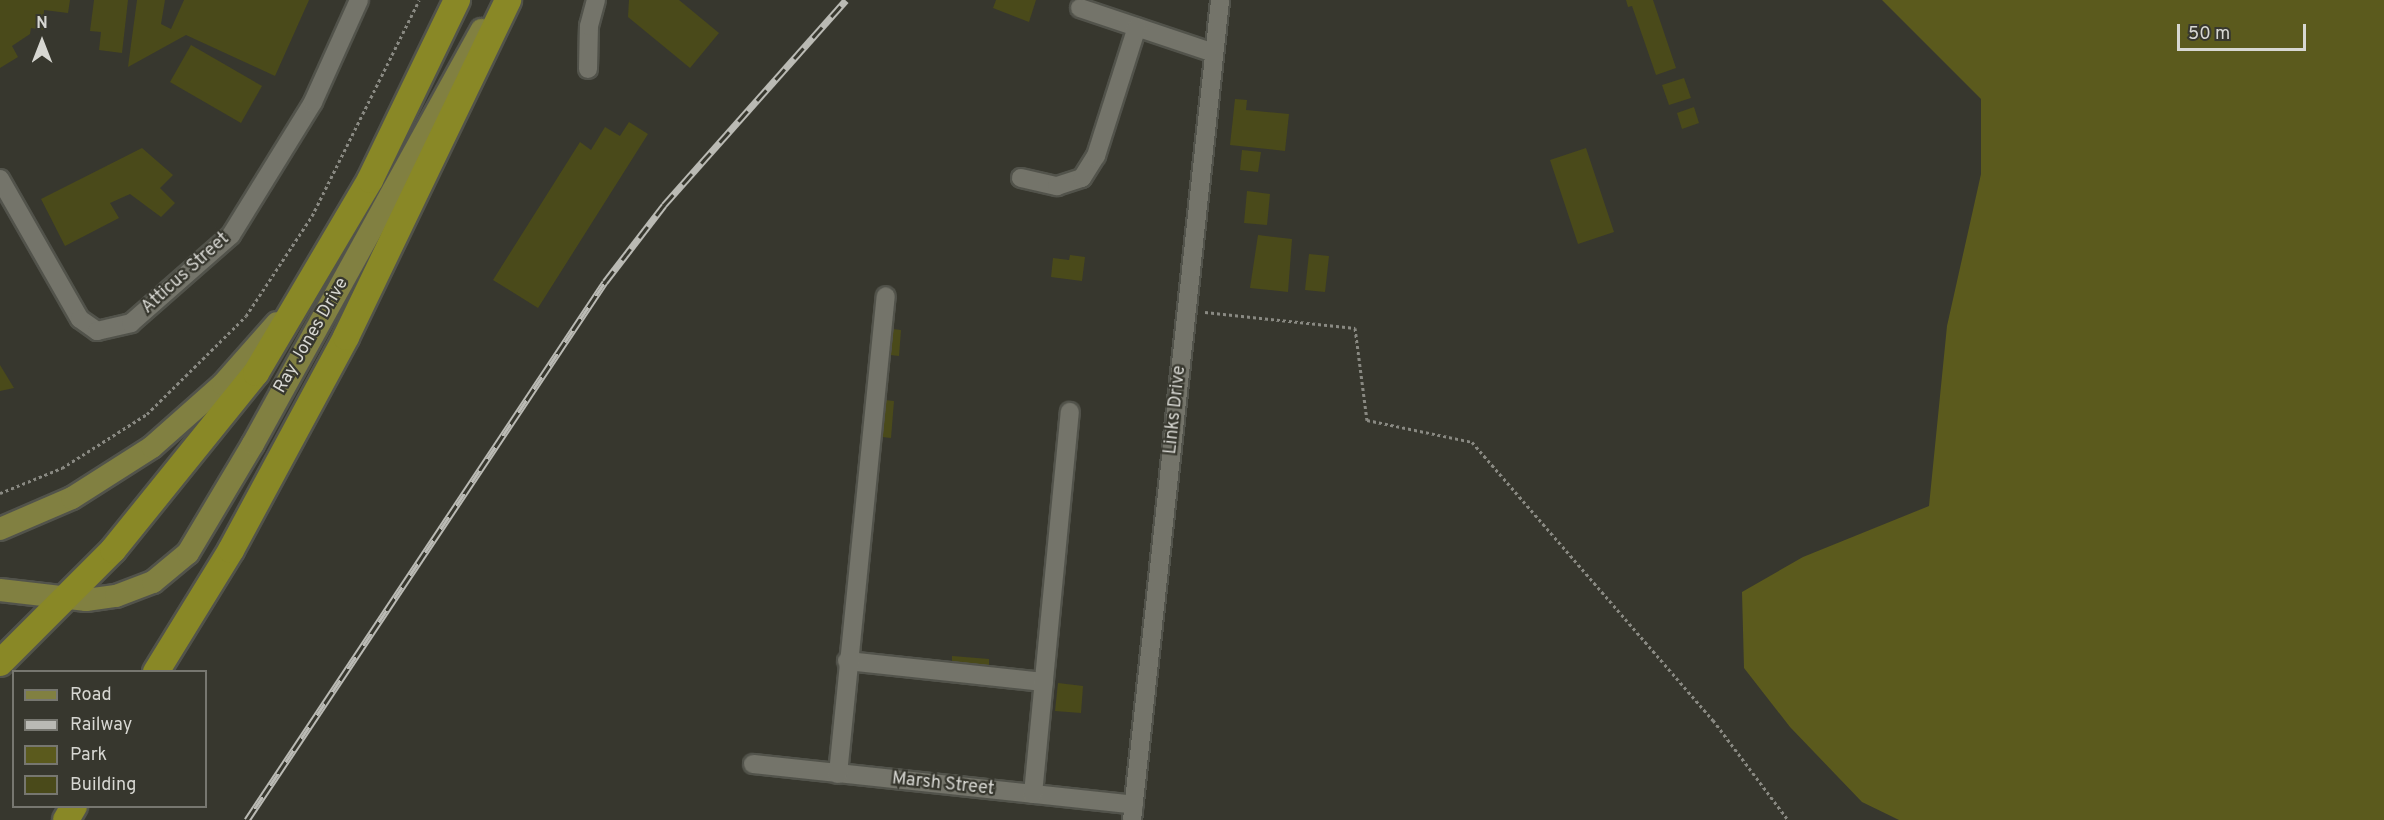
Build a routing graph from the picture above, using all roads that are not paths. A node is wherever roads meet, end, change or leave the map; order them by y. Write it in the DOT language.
graph roads {
  1 [pos="359,0"];
  2 [pos="457,0"];
  3 [pos="501,0"];
  4 [pos="508,0"];
  5 [pos="596,0"];
  6 [pos="1220,0"];
  7 [pos="1080,8"];
  8 [pos="1137,27"];
  9 [pos="1214,53"];
  10 [pos="588,69"];
  11 [pos="1021,178"];
  12 [pos="0,179"];
  13 [pos="308,286"];
  14 [pos="886,296"];
  15 [pos="1070,412"];
  16 [pos="0,529"];
  17 [pos="0,590"];
  18 [pos="67,599"];
  19 [pos="847,661"];
  20 [pos="0,663"];
  21 [pos="157,670"];
  22 [pos="1044,682"];
  23 [pos="753,764"];
  24 [pos="838,774"];
  25 [pos="1033,794"];
  26 [pos="1133,812"];
  1 -- 12 [label="street, Atticus Street"];
  2 -- 13 [label="highway, Ray Jones Drive"];
  3 -- 18 [label="main road, Ray Jones Drive"];
  4 -- 21 [label="highway"];
  5 -- 10 [label="street"];
  6 -- 9 [label="street, Links Drive"];
  7 -- 8 [label="street"];
  8 -- 9 [label="street"];
  8 -- 11 [label="street"];
  9 -- 26 [label="street, Links Drive"];
  13 -- 16 [label="main road, Ray Jones Drive"];
  13 -- 18 [label="highway, Ray Jones Drive"];
  14 -- 19 [label="street"];
  15 -- 22 [label="street"];
  17 -- 18 [label="main road, Ray Jones Drive"];
  18 -- 20 [label="highway"];
  19 -- 22 [label="street"];
  19 -- 24 [label="street"];
  22 -- 25 [label="street"];
  23 -- 24 [label="street, Marsh Street"];
  24 -- 25 [label="street, Marsh Street"];
  25 -- 26 [label="street, Marsh Street"];
}
